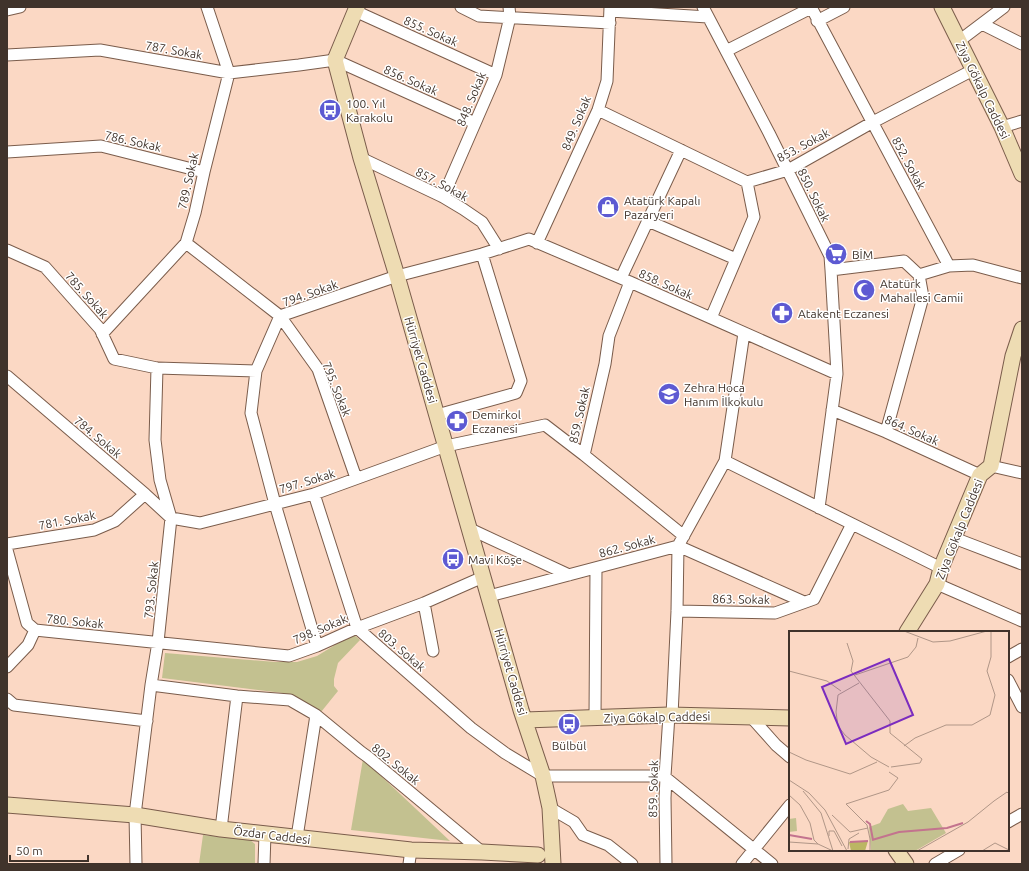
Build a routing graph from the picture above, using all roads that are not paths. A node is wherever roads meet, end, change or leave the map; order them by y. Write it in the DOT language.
graph roads {
  1 [pos="20,7"];
  2 [pos="207,7"];
  3 [pos="461,7"];
  4 [pos="703,7"];
  5 [pos="811,7"];
  6 [pos="844,7"];
  7 [pos="942,7"];
  8 [pos="1004,7"];
  9 [pos="356,9"];
  10 [pos="610,9"];
  11 [pos="7,10"];
  12 [pos="510,12"];
  13 [pos="708,17"];
  14 [pos="818,21"];
  15 [pos="610,22"];
  16 [pos="982,24"];
  17 [pos="959,42"];
  18 [pos="1022,44"];
  19 [pos="726,51"];
  20 [pos="7,55"];
  21 [pos="335,60"];
  22 [pos="973,70"];
  23 [pos="229,72"];
  24 [pos="496,75"];
  25 [pos="598,110"];
  26 [pos="1022,121"];
  27 [pos="872,122"];
  28 [pos="475,123"];
  29 [pos="1002,127"];
  30 [pos="681,150"];
  31 [pos="7,152"];
  32 [pos="361,158"];
  33 [pos="788,170"];
  34 [pos="204,172"];
  35 [pos="1022,174"];
  36 [pos="747,182"];
  37 [pos="443,197"];
  38 [pos="648,221"];
  39 [pos="186,242"];
  40 [pos="537,243"];
  41 [pos="498,249"];
  42 [pos="7,250"];
  43 [pos="482,254"];
  44 [pos="736,259"];
  45 [pos="949,266"];
  46 [pos="831,270"];
  47 [pos="919,275"];
  48 [pos="397,276"];
  49 [pos="1022,278"];
  50 [pos="625,280"];
  51 [pos="280,316"];
  52 [pos="711,318"];
  53 [pos="1022,329"];
  54 [pos="744,333"];
  55 [pos="102,334"];
  56 [pos="1018,357"];
  57 [pos="157,368"];
  58 [pos="256,371"];
  59 [pos="837,374"];
  60 [pos="7,376"];
  61 [pos="832,410"];
  62 [pos="437,415"];
  63 [pos="886,432"];
  64 [pos="446,446"];
  65 [pos="584,454"];
  66 [pos="725,461"];
  67 [pos="985,471"];
  68 [pos="1022,473"];
  69 [pos="356,478"];
  70 [pos="145,494"];
  71 [pos="314,494"];
  72 [pos="275,504"];
  73 [pos="819,508"];
  74 [pos="171,518"];
  75 [pos="852,524"];
  76 [pos="470,528"];
  77 [pos="684,536"];
  78 [pos="954,538"];
  79 [pos="7,544"];
  80 [pos="678,546"];
  81 [pos="7,550"];
  82 [pos="1022,564"];
  83 [pos="596,568"];
  84 [pos="941,568"];
  85 [pos="569,575"];
  86 [pos="484,577"];
  87 [pos="937,584"];
  88 [pos="489,596"];
  89 [pos="804,602"];
  90 [pos="424,603"];
  91 [pos="677,611"];
  92 [pos="1022,621"];
  93 [pos="357,628"];
  94 [pos="35,630"];
  95 [pos="908,631"];
  96 [pos="158,642"];
  97 [pos="317,646"];
  98 [pos="1022,649"];
  99 [pos="433,651"];
  100 [pos="1009,657"];
  101 [pos="7,667"];
  102 [pos="1009,682"];
  103 [pos="151,685"];
  104 [pos="237,696"];
  105 [pos="7,699"];
  106 [pos="1022,707"];
  107 [pos="316,715"];
  108 [pos="670,715"];
  109 [pos="595,717"];
  110 [pos="751,717"];
  111 [pos="789,718"];
  112 [pos="525,720"];
  113 [pos="147,721"];
  114 [pos="789,756"];
  115 [pos="543,776"];
  116 [pos="666,777"];
  117 [pos="7,805"];
  118 [pos="789,806"];
  119 [pos="550,808"];
  120 [pos="135,814"];
  121 [pos="1022,814"];
  122 [pos="1009,821"];
  123 [pos="221,829"];
  124 [pos="265,834"];
  125 [pos="297,838"];
  126 [pos="754,849"];
  127 [pos="897,851"];
  128 [pos="957,851"];
  129 [pos="482,852"];
  130 [pos="410,857"];
  131 [pos="536,859"];
  132 [pos="136,864"];
  133 [pos="264,864"];
  134 [pos="552,864"];
  135 [pos="632,864"];
  136 [pos="666,864"];
  137 [pos="742,864"];
  138 [pos="772,864"];
  139 [pos="906,864"];
  140 [pos="935,864"];
  1 -- 11 [label="street"];
  2 -- 23 [label="street"];
  3 -- 12 [label="street"];
  4 -- 13 [label="street, 850. Sokak"];
  5 -- 14 [label="street, 852. Sokak"];
  5 -- 19 [label="street"];
  6 -- 14 [label="street"];
  7 -- 17 [label="main road, Ziya Gökalp Caddesi"];
  8 -- 16 [label="street"];
  9 -- 21 [label="main road"];
  9 -- 24 [label="street, 855. Sokak"];
  10 -- 13 [label="street"];
  10 -- 15 [label="street, 849. Sokak"];
  12 -- 15 [label="street"];
  12 -- 24 [label="street, 848. Sokak"];
  13 -- 19 [label="street, 850. Sokak"];
  14 -- 27 [label="street, 852. Sokak"];
  15 -- 25 [label="street, 849. Sokak"];
  16 -- 17 [label="street"];
  16 -- 18 [label="street"];
  17 -- 22 [label="main road, Ziya Gökalp Caddesi"];
  19 -- 33 [label="street, 850. Sokak"];
  20 -- 23 [label="street, 787. Sokak"];
  21 -- 23 [label="street, 787. Sokak"];
  21 -- 28 [label="street, 856. Sokak"];
  21 -- 32 [label="main road, Hürriyet Caddesi"];
  22 -- 27 [label="street, 853. Sokak"];
  22 -- 29 [label="main road, Ziya Gökalp Caddesi"];
  23 -- 34 [label="street, 789. Sokak"];
  24 -- 28 [label="street, 848. Sokak"];
  25 -- 30 [label="street"];
  25 -- 40 [label="street, 849. Sokak"];
  26 -- 29 [label="street"];
  27 -- 33 [label="street, 853. Sokak"];
  27 -- 45 [label="street, 852. Sokak"];
  28 -- 37 [label="street, 848. Sokak"];
  29 -- 35 [label="main road, Ziya Gökalp Caddesi"];
  30 -- 36 [label="street"];
  30 -- 38 [label="street, 859. Sokak"];
  31 -- 34 [label="street, 786. Sokak"];
  32 -- 37 [label="street, 857. Sokak"];
  32 -- 48 [label="main road, Hürriyet Caddesi"];
  33 -- 36 [label="street, 853. Sokak"];
  33 -- 46 [label="street, 850. Sokak"];
  34 -- 39 [label="street, 789. Sokak"];
  36 -- 44 [label="street"];
  37 -- 41 [label="street, 857. Sokak"];
  38 -- 44 [label="street"];
  38 -- 50 [label="street, 859. Sokak"];
  39 -- 51 [label="street, 795. Sokak"];
  39 -- 55 [label="street, 789. Sokak"];
  40 -- 41 [label="street, 858. Sokak"];
  40 -- 50 [label="street, 858. Sokak"];
  41 -- 43 [label="street, 858. Sokak"];
  42 -- 55 [label="street, 785. Sokak"];
  43 -- 48 [label="street"];
  43 -- 62 [label="street"];
  44 -- 52 [label="street"];
  45 -- 47 [label="street"];
  45 -- 49 [label="street"];
  46 -- 47 [label="street"];
  46 -- 59 [label="street"];
  47 -- 63 [label="street"];
  48 -- 51 [label="street, 794. Sokak"];
  48 -- 62 [label="main road, Hürriyet Caddesi"];
  50 -- 52 [label="street, 858. Sokak"];
  50 -- 65 [label="street, 859. Sokak"];
  51 -- 58 [label="street, 794. Sokak"];
  51 -- 69 [label="street, 795. Sokak"];
  52 -- 54 [label="street, 858. Sokak"];
  53 -- 56 [label="main road, Ziya Gökalp Caddesi"];
  54 -- 59 [label="street, 858. Sokak"];
  54 -- 66 [label="street"];
  55 -- 57 [label="street, 785. Sokak"];
  56 -- 67 [label="main road, Ziya Gökalp Caddesi"];
  57 -- 58 [label="street, 785. Sokak"];
  57 -- 74 [label="street, 793. Sokak"];
  58 -- 72 [label="street, 794. Sokak"];
  59 -- 61 [label="street"];
  60 -- 70 [label="street, 784. Sokak"];
  61 -- 63 [label="street, 864. Sokak"];
  61 -- 73 [label="street"];
  62 -- 64 [label="main road, Hürriyet Caddesi"];
  63 -- 67 [label="street, 864. Sokak"];
  64 -- 65 [label="street, 797. Sokak"];
  64 -- 69 [label="street, 797. Sokak"];
  64 -- 76 [label="main road, Hürriyet Caddesi"];
  65 -- 77 [label="street, 859. Sokak"];
  66 -- 73 [label="street"];
  66 -- 77 [label="street"];
  67 -- 68 [label="street, 864. Sokak"];
  67 -- 78 [label="main road, Ziya Gökalp Caddesi"];
  69 -- 71 [label="street, 797. Sokak"];
  70 -- 74 [label="street, 784. Sokak"];
  70 -- 79 [label="street, 781. Sokak"];
  71 -- 72 [label="street, 797. Sokak"];
  71 -- 93 [label="street"];
  72 -- 74 [label="street, 797. Sokak"];
  72 -- 97 [label="street, 794. Sokak"];
  73 -- 75 [label="street"];
  74 -- 96 [label="street, 793. Sokak"];
  75 -- 84 [label="street"];
  75 -- 89 [label="street, 863. Sokak"];
  76 -- 85 [label="street"];
  76 -- 86 [label="main road, Hürriyet Caddesi"];
  77 -- 80 [label="street"];
  78 -- 82 [label="street"];
  78 -- 84 [label="main road, Ziya Gökalp Caddesi"];
  80 -- 83 [label="street, 862. Sokak"];
  80 -- 89 [label="street"];
  80 -- 91 [label="street, 859. Sokak"];
  81 -- 94 [label="street"];
  83 -- 85 [label="street, 862. Sokak"];
  83 -- 109 [label="street"];
  84 -- 87 [label="main road, Ziya Gökalp Caddesi"];
  85 -- 88 [label="street, 862. Sokak"];
  86 -- 88 [label="main road, Hürriyet Caddesi"];
  86 -- 90 [label="street, 798. Sokak"];
  87 -- 92 [label="street"];
  87 -- 95 [label="main road, Ziya Gökalp Caddesi"];
  88 -- 112 [label="main road, Hürriyet Caddesi"];
  89 -- 91 [label="street, 863. Sokak"];
  90 -- 93 [label="street, 798. Sokak"];
  90 -- 99 [label="street"];
  91 -- 108 [label="street, 859. Sokak"];
  93 -- 97 [label="street, 798. Sokak"];
  93 -- 115 [label="street, 803. Sokak"];
  94 -- 96 [label="street, 780. Sokak"];
  94 -- 101 [label="street, 780. Sokak"];
  96 -- 97 [label="street, 798. Sokak"];
  96 -- 103 [label="street, 793. Sokak"];
  98 -- 100 [label="street"];
  102 -- 106 [label="street"];
  103 -- 104 [label="street"];
  103 -- 113 [label="street, 793. Sokak"];
  104 -- 107 [label="street, 802. Sokak"];
  104 -- 123 [label="street"];
  105 -- 113 [label="street"];
  107 -- 125 [label="street"];
  107 -- 129 [label="street, 802. Sokak"];
  108 -- 109 [label="main road, Ziya Gökalp Caddesi"];
  108 -- 110 [label="main road, Ziya Gökalp Caddesi"];
  108 -- 116 [label="street, 859. Sokak"];
  109 -- 112 [label="main road, Ziya Gökalp Caddesi"];
  110 -- 111 [label="main road, Ziya Gökalp Caddesi"];
  110 -- 114 [label="street"];
  112 -- 115 [label="main road, Hürriyet Caddesi"];
  113 -- 120 [label="street, 793. Sokak"];
  115 -- 116 [label="street"];
  115 -- 119 [label="main road, Hürriyet Caddesi"];
  116 -- 126 [label="street"];
  116 -- 136 [label="street, 859. Sokak"];
  117 -- 120 [label="main road, Özdar Caddesi"];
  118 -- 126 [label="street"];
  119 -- 131 [label="main road, Hürriyet Caddesi"];
  119 -- 134 [label="main road, Hürriyet Caddesi"];
  119 -- 135 [label="street"];
  120 -- 123 [label="main road, Özdar Caddesi"];
  120 -- 132 [label="street, 793. Sokak"];
  121 -- 122 [label="street"];
  123 -- 124 [label="main road, Özdar Caddesi"];
  124 -- 125 [label="main road, Özdar Caddesi"];
  124 -- 133 [label="street"];
  125 -- 130 [label="main road, Özdar Caddesi"];
  126 -- 137 [label="street"];
  126 -- 138 [label="street"];
  127 -- 139 [label="main road"];
  128 -- 140 [label="street"];
  129 -- 130 [label="main road, Özdar Caddesi"];
  129 -- 131 [label="main road, Özdar Caddesi"];
}
